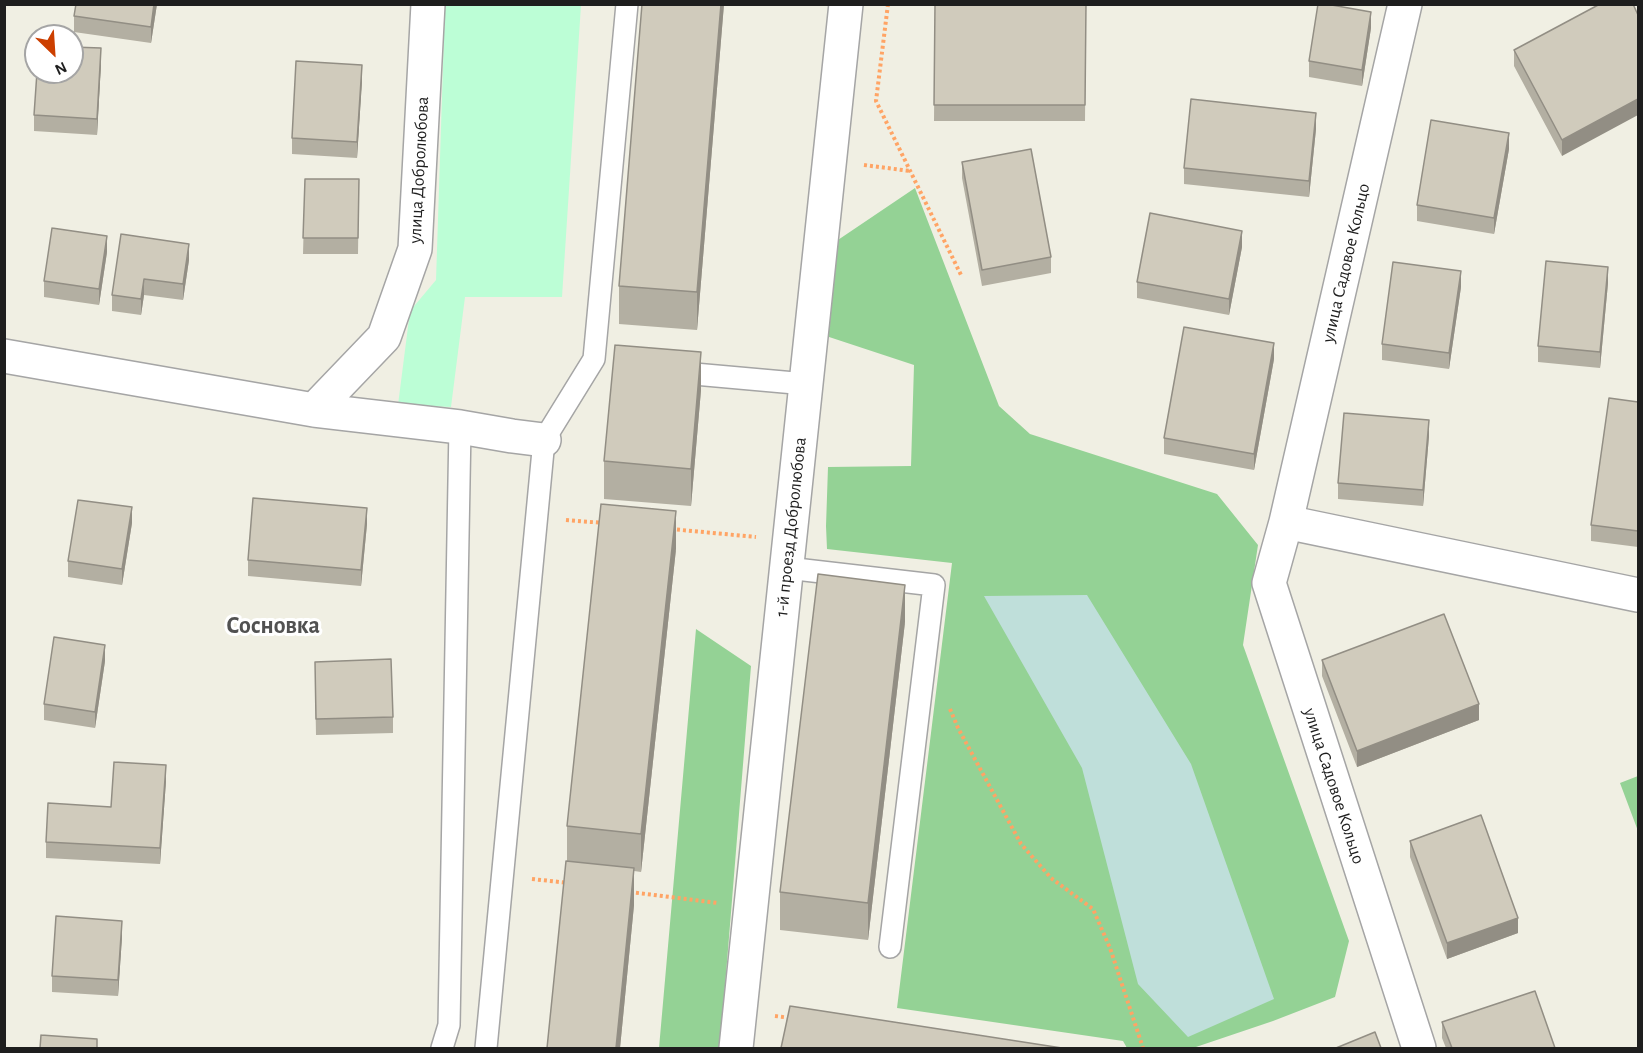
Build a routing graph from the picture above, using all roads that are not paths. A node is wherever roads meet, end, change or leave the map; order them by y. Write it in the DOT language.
graph roads {
  1 [pos="428,4"];
  2 [pos="627,4"];
  3 [pos="846,4"];
  4 [pos="1405,4"];
  5 [pos="4,356"];
  6 [pos="648,370"];
  7 [pos="806,384"];
  8 [pos="314,410"];
  9 [pos="460,427"];
  10 [pos="544,440"];
  11 [pos="1286,522"];
  12 [pos="788,554"];
  13 [pos="1638,596"];
  14 [pos="890,947"];
  15 [pos="442,1048"];
  16 [pos="486,1048"];
  17 [pos="736,1048"];
  18 [pos="1419,1048"];
  1 -- 8 [label="street, улица Добролюбова"];
  2 -- 10 [label="lane"];
  3 -- 7 [label="street, 1-й проезд Добролюбова"];
  4 -- 11 [label="street, улица Садовое Кольцо"];
  5 -- 8 [label="street"];
  6 -- 7 [label="lane"];
  7 -- 12 [label="street, 1-й проезд Добролюбова"];
  8 -- 9 [label="street"];
  9 -- 10 [label="street"];
  9 -- 15 [label="lane"];
  10 -- 16 [label="lane"];
  11 -- 13 [label="street"];
  11 -- 18 [label="street, улица Садовое Кольцо"];
  12 -- 14 [label="lane"];
  12 -- 17 [label="street, 1-й проезд Добролюбова"];
}
